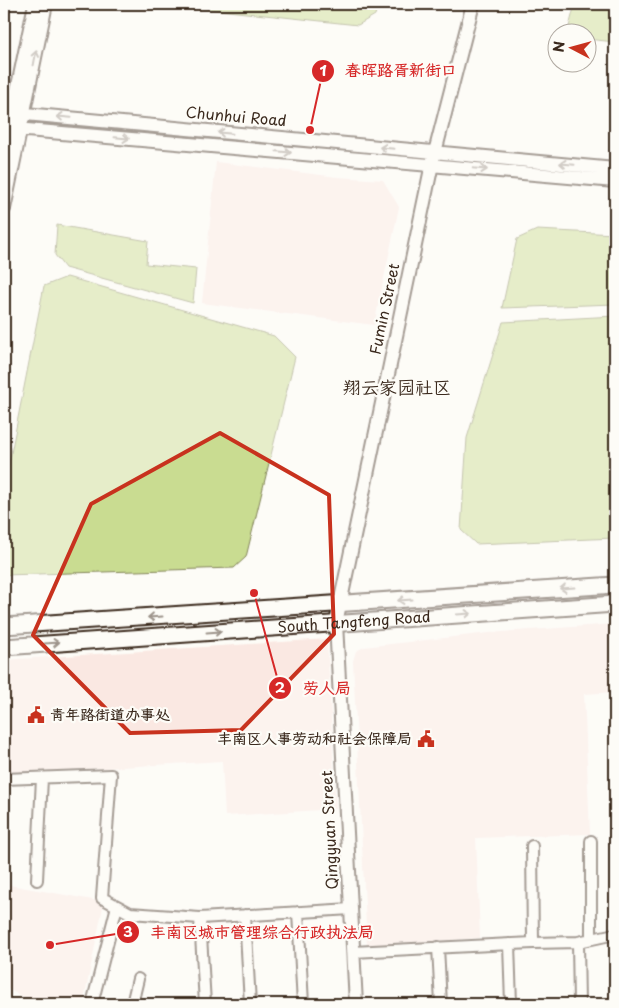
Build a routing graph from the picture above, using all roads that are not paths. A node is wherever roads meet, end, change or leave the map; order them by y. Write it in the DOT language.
graph roads {
  1 [pos="35,4"];
  2 [pos="46,4"];
  3 [pos="473,4"];
  4 [pos="14,113"];
  5 [pos="11,128"];
  6 [pos="4,153"];
  7 [pos="434,158"];
  8 [pos="615,168"];
  9 [pos="615,181"];
  10 [pos="4,209"];
  11 [pos="615,585"];
  12 [pos="615,604"];
  13 [pos="339,605"];
  14 [pos="336,623"];
  15 [pos="4,626"];
  16 [pos="4,647"];
  17 [pos="42,778"];
  18 [pos="4,779"];
  19 [pos="591,841"];
  20 [pos="532,846"];
  21 [pos="37,880"];
  22 [pos="117,906"];
  23 [pos="351,909"];
  24 [pos="298,912"];
  25 [pos="245,915"];
  26 [pos="200,918"];
  27 [pos="615,934"];
  28 [pos="591,939"];
  29 [pos="533,942"];
  30 [pos="578,942"];
  31 [pos="509,944"];
  32 [pos="438,947"];
  33 [pos="353,952"];
  34 [pos="138,980"];
  35 [pos="92,1004"];
  36 [pos="132,1004"];
  37 [pos="205,1004"];
  38 [pos="250,1004"];
  39 [pos="303,1004"];
  40 [pos="356,1004"];
  41 [pos="441,1004"];
  42 [pos="510,1004"];
  43 [pos="579,1004"];
  1 -- 4 [label="street"];
  4 -- 2 [label="street, one-way"];
  3 -- 7 [label="street, Fumin Street"];
  4 -- 5 [label="street"];
  7 -- 4 [label="street, Chunhui Road, one-way"];
  5 -- 6 [label="street"];
  5 -- 7 [label="street, Chunhui Road, one-way"];
  5 -- 10 [label="street"];
  8 -- 7 [label="street, Chunhui Road, one-way"];
  7 -- 9 [label="street, Chunhui Road, one-way"];
  7 -- 13 [label="street, Fumin Street"];
  11 -- 13 [label="main road, South Tangfeng Road, one-way"];
  14 -- 12 [label="main road, South Tangfeng Road, one-way"];
  13 -- 14 [label="street, Fumin Street"];
  13 -- 15 [label="main road, South Tangfeng Road, one-way"];
  16 -- 14 [label="main road, South Tangfeng Road, one-way"];
  14 -- 23 [label="street, Qingyuan Street"];
  17 -- 18 [label="street"];
  17 -- 21 [label="street"];
  17 -- 22 [label="street"];
  19 -- 28 [label="street"];
  20 -- 29 [label="street"];
  22 -- 26 [label="street"];
  22 -- 35 [label="street"];
  23 -- 24 [label="street"];
  23 -- 33 [label="street, Qingyuan Street"];
  24 -- 25 [label="street"];
  24 -- 39 [label="street"];
  25 -- 26 [label="street"];
  25 -- 38 [label="street"];
  26 -- 37 [label="street"];
  27 -- 28 [label="street"];
  28 -- 30 [label="street"];
  29 -- 30 [label="street"];
  29 -- 31 [label="street"];
  30 -- 43 [label="street"];
  31 -- 32 [label="street"];
  31 -- 42 [label="street"];
  32 -- 33 [label="street"];
  32 -- 41 [label="street"];
  33 -- 40 [label="street, Qingyuan Street"];
  34 -- 36 [label="street"];
}
